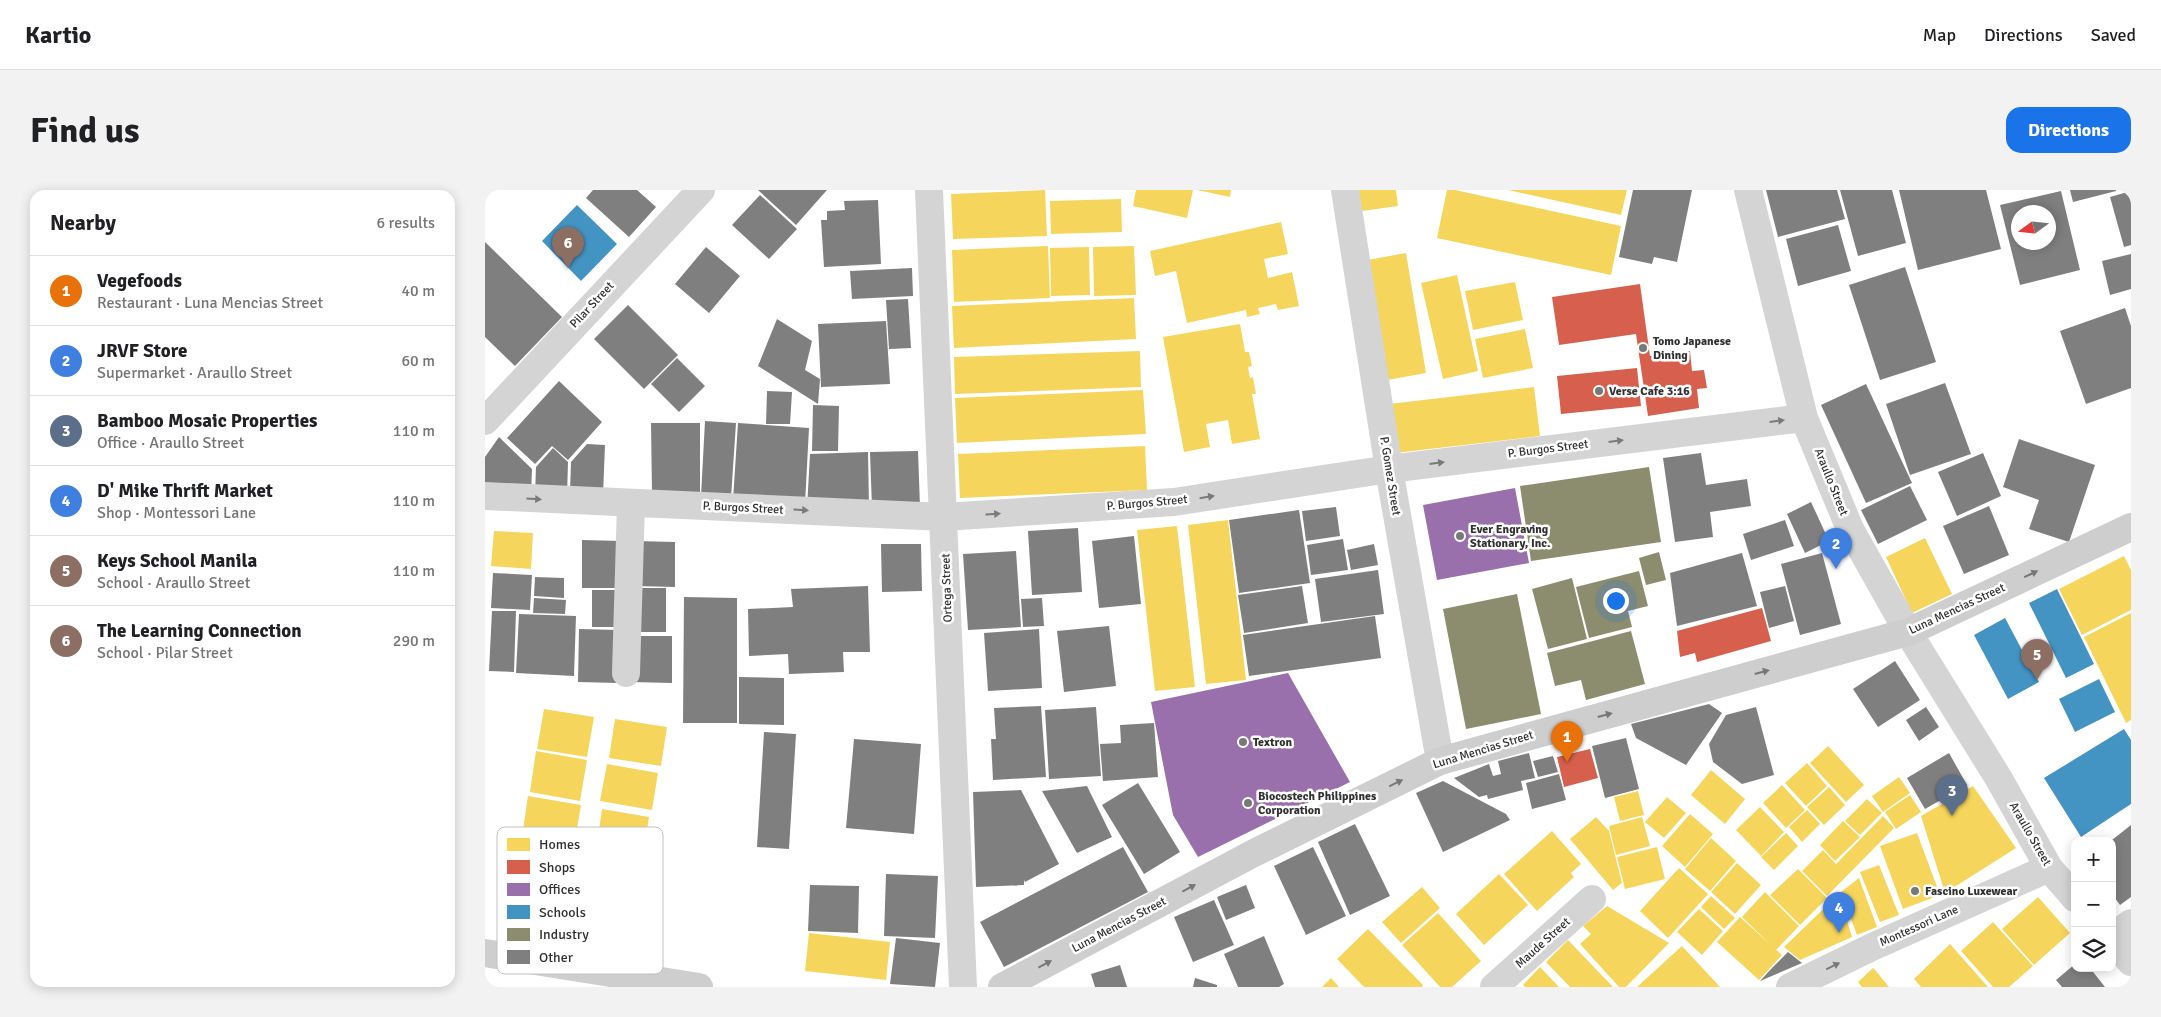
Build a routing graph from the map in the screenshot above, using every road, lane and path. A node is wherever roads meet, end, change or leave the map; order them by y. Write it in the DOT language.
graph roads {
  1 [pos="701,190"];
  2 [pos="929,190"];
  3 [pos="1345,190"];
  4 [pos="1748,190"];
  5 [pos="1804,418"];
  6 [pos="485,421"];
  7 [pos="1389,468"];
  8 [pos="485,496"];
  9 [pos="631,503"];
  10 [pos="944,517"];
  11 [pos="2131,527"];
  12 [pos="1907,632"];
  13 [pos="626,673"];
  14 [pos="1440,761"];
  15 [pos="2049,868"];
  16 [pos="2071,893"];
  17 [pos="1593,899"];
  18 [pos="2131,923"];
  19 [pos="2116,934"];
  20 [pos="2116,945"];
  21 [pos="2131,962"];
  22 [pos="617,974"];
  23 [pos="699,987"];
  24 [pos="963,987"];
  25 [pos="1002,987"];
  26 [pos="1494,987"];
  27 [pos="1790,987"];
  1 -- 6 [label="street, Pilar Street"];
  2 -- 10 [label="street, Ortega Street"];
  3 -- 7 [label="street, P. Gomez Street"];
  4 -- 5 [label="street, Araullo Street"];
  7 -- 5 [label="street, P. Burgos Street, one-way"];
  5 -- 12 [label="street, Araullo Street"];
  10 -- 7 [label="street, P. Burgos Street, one-way"];
  7 -- 14 [label="street, P. Gomez Street"];
  8 -- 9 [label="street, P. Burgos Street, one-way"];
  9 -- 10 [label="street, P. Burgos Street, one-way"];
  9 -- 13 [label="street"];
  10 -- 24 [label="street, Ortega Street"];
  12 -- 11 [label="main road, Luna Mencias Street, one-way"];
  14 -- 12 [label="main road, Luna Mencias Street, one-way"];
  12 -- 15 [label="street, Araullo Street"];
  25 -- 14 [label="main road, Luna Mencias Street, one-way"];
  15 -- 16 [label="street, Araullo Street"];
  27 -- 15 [label="street, Montessori Lane, one-way"];
  17 -- 26 [label="street, Maude Street"];
  18 -- 19 [label="street"];
  20 -- 21 [label="street"];
  22 -- 23 [label="main road"];
}
